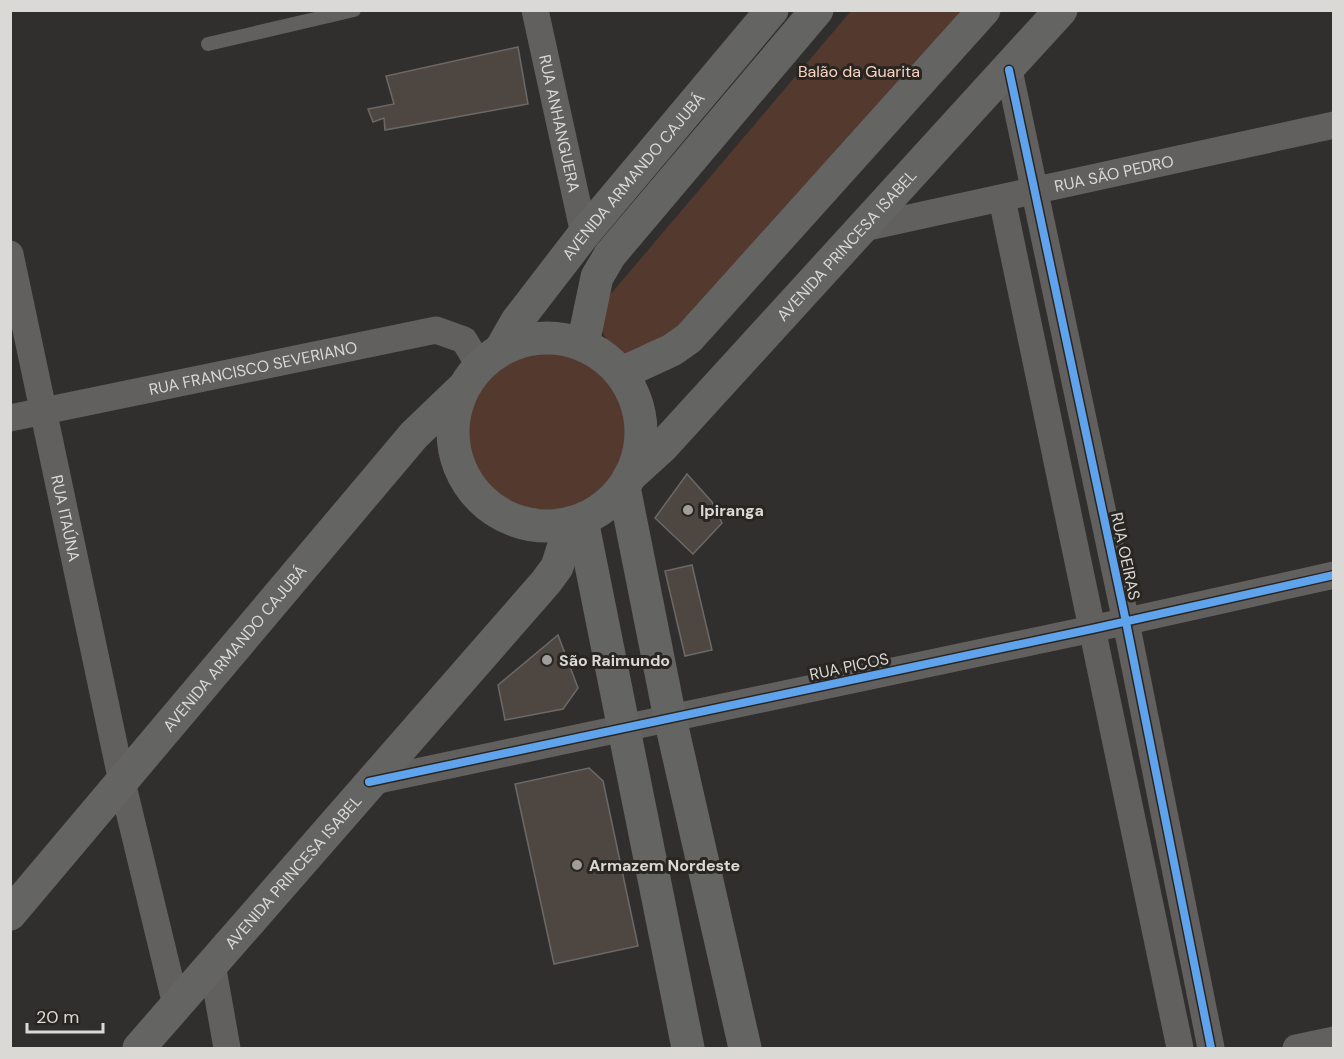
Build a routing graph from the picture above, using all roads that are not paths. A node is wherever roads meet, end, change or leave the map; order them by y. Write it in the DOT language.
graph roads {
  1 [pos="354,10"];
  2 [pos="535,10"];
  3 [pos="772,10"];
  4 [pos="817,10"];
  5 [pos="984,10"];
  6 [pos="1061,10"];
  7 [pos="208,44"];
  8 [pos="1009,70"];
  9 [pos="1334,125"];
  10 [pos="1037,192"];
  11 [pos="1002,199"];
  12 [pos="859,229"];
  13 [pos="584,234"];
  14 [pos="10,254"];
  15 [pos="583,344"];
  16 [pos="1074,367"];
  17 [pos="485,371"];
  18 [pos="622,373"];
  19 [pos="1039,375"];
  20 [pos="43,411"];
  21 [pos="10,418"];
  22 [pos="630,476"];
  23 [pos="577,522"];
  24 [pos="1334,575"];
  25 [pos="1126,622"];
  26 [pos="1092,629"];
  27 [pos="670,718"];
  28 [pos="624,728"];
  29 [pos="122,782"];
  30 [pos="369,782"];
  31 [pos="10,914"];
  32 [pos="720,938"];
  33 [pos="668,948"];
  34 [pos="212,964"];
  35 [pos="177,1005"];
  36 [pos="1334,1040"];
  37 [pos="139,1048"];
  38 [pos="227,1048"];
  39 [pos="688,1048"];
  40 [pos="745,1048"];
  41 [pos="1180,1048"];
  42 [pos="1211,1048"];
  43 [pos="1296,1048"];
  1 -- 7 [label="lane"];
  2 -- 13 [label="street, RUA ANHANGUERA"];
  3 -- 13 [label="main road, AVENIDA ARMANDO CAJUBÁ"];
  4 -- 15 [label="main road, AVENIDA ARMANDO CAJUBÁ"];
  5 -- 18 [label="main road"];
  6 -- 8 [label="main road, AVENIDA PRINCESA ISABEL"];
  8 -- 10 [label="street, RUA OEIRAS"];
  8 -- 12 [label="main road, AVENIDA PRINCESA ISABEL"];
  9 -- 10 [label="street, RUA SÃO PEDRO"];
  10 -- 11 [label="street, RUA SÃO PEDRO"];
  10 -- 16 [label="street, RUA OEIRAS"];
  11 -- 12 [label="street, RUA SÃO PEDRO"];
  11 -- 19 [label="street"];
  12 -- 22 [label="main road, AVENIDA PRINCESA ISABEL"];
  13 -- 17 [label="main road, AVENIDA ARMANDO CAJUBÁ"];
  14 -- 20 [label="street, RUA ITAÚNA"];
  15 -- 17 [label="main road"];
  15 -- 18 [label="main road"];
  16 -- 19 [label="street"];
  16 -- 25 [label="street, RUA OEIRAS"];
  17 -- 20 [label="street, RUA FRANCISCO SEVERIANO"];
  17 -- 23 [label="main road"];
  17 -- 29 [label="main road, AVENIDA ARMANDO CAJUBÁ"];
  18 -- 22 [label="main road"];
  19 -- 26 [label="street"];
  20 -- 21 [label="street, RUA FRANCISCO SEVERIANO"];
  20 -- 29 [label="street, RUA ITAÚNA"];
  22 -- 23 [label="main road, AVENIDA PRINCESA ISABEL"];
  22 -- 27 [label="main road"];
  23 -- 28 [label="main road"];
  23 -- 30 [label="main road, AVENIDA PRINCESA ISABEL"];
  24 -- 25 [label="street, RUA PICOS"];
  25 -- 26 [label="street, RUA PICOS"];
  25 -- 42 [label="street, RUA OEIRAS"];
  26 -- 27 [label="street, RUA PICOS"];
  26 -- 41 [label="street"];
  27 -- 28 [label="street, RUA PICOS"];
  27 -- 32 [label="main road"];
  28 -- 30 [label="street, RUA PICOS"];
  28 -- 33 [label="main road"];
  29 -- 31 [label="main road, AVENIDA ARMANDO CAJUBÁ"];
  29 -- 35 [label="street, RUA ITAÚNA"];
  30 -- 34 [label="main road, AVENIDA PRINCESA ISABEL"];
  32 -- 33 [label="main road"];
  32 -- 40 [label="main road"];
  33 -- 39 [label="main road"];
  34 -- 35 [label="main road, AVENIDA PRINCESA ISABEL"];
  34 -- 38 [label="street"];
  35 -- 37 [label="main road, AVENIDA PRINCESA ISABEL"];
  36 -- 43 [label="street"];
}
